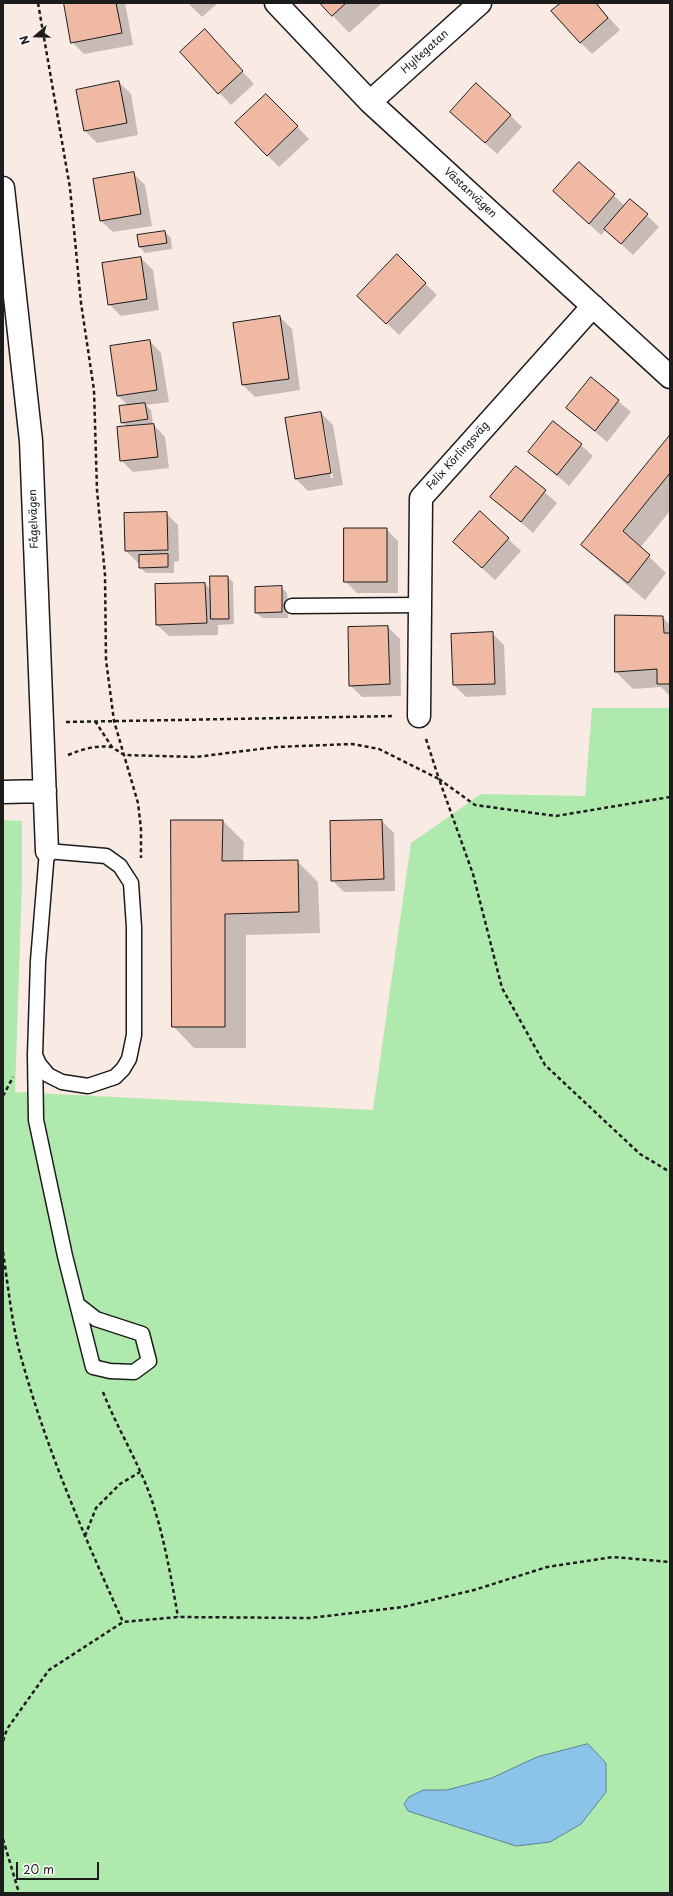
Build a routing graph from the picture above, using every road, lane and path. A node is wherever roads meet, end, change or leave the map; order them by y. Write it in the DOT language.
graph roads {
  1 [pos="38,3"];
  2 [pos="276,3"];
  3 [pos="480,3"];
  4 [pos="370,102"];
  5 [pos="3,188"];
  6 [pos="593,306"];
  7 [pos="670,377"];
  8 [pos="420,605"];
  9 [pos="292,606"];
  10 [pos="419,716"];
  11 [pos="95,721"];
  12 [pos="114,721"];
  13 [pos="43,722"];
  14 [pos="112,747"];
  15 [pos="124,755"];
  16 [pos="439,779"];
  17 [pos="45,781"];
  18 [pos="3,792"];
  19 [pos="670,797"];
  20 [pos="46,852"];
  21 [pos="141,859"];
  22 [pos="35,1055"];
  23 [pos="670,1172"];
  24 [pos="3,1252"];
  25 [pos="78,1305"];
  26 [pos="93,1367"];
  27 [pos="140,1472"];
  28 [pos="84,1536"];
  29 [pos="670,1562"];
  30 [pos="178,1617"];
  31 [pos="123,1622"];
  32 [pos="3,1741"];
  33 [pos="3,1839"];
  34 [pos="19,1893"];
  1 -- 12 [label="path"];
  2 -- 4 [label="street, Västanvägen"];
  3 -- 4 [label="street, Hyltegatan"];
  4 -- 6 [label="street, Västanvägen"];
  5 -- 13 [label="street, Fågelvägen"];
  6 -- 7 [label="street, Västanvägen"];
  6 -- 8 [label="street, Felix Körlingsväg"];
  8 -- 9 [label="lane"];
  8 -- 10 [label="street, Felix Körlingsväg"];
  10 -- 12 [label="path"];
  10 -- 16 [label="path"];
  11 -- 12 [label="path"];
  11 -- 13 [label="path"];
  11 -- 14 [label="path"];
  12 -- 15 [label="path"];
  13 -- 17 [label="street, Fågelvägen"];
  14 -- 15 [label="path"];
  14 -- 17 [label="path"];
  15 -- 16 [label="path"];
  15 -- 21 [label="path"];
  16 -- 19 [label="path"];
  16 -- 23 [label="path"];
  17 -- 18 [label="street"];
  17 -- 20 [label="street, Fågelvägen"];
  20 -- 22 [label="lane"];
  20 -- 22 [label="lane"];
  22 -- 25 [label="lane"];
  24 -- 28 [label="path"];
  25 -- 26 [label="lane"];
  25 -- 26 [label="lane"];
  26 -- 27 [label="path"];
  27 -- 28 [label="path"];
  27 -- 30 [label="path"];
  28 -- 31 [label="path"];
  29 -- 30 [label="path"];
  30 -- 31 [label="path"];
  31 -- 32 [label="path"];
  33 -- 34 [label="path"];
}
